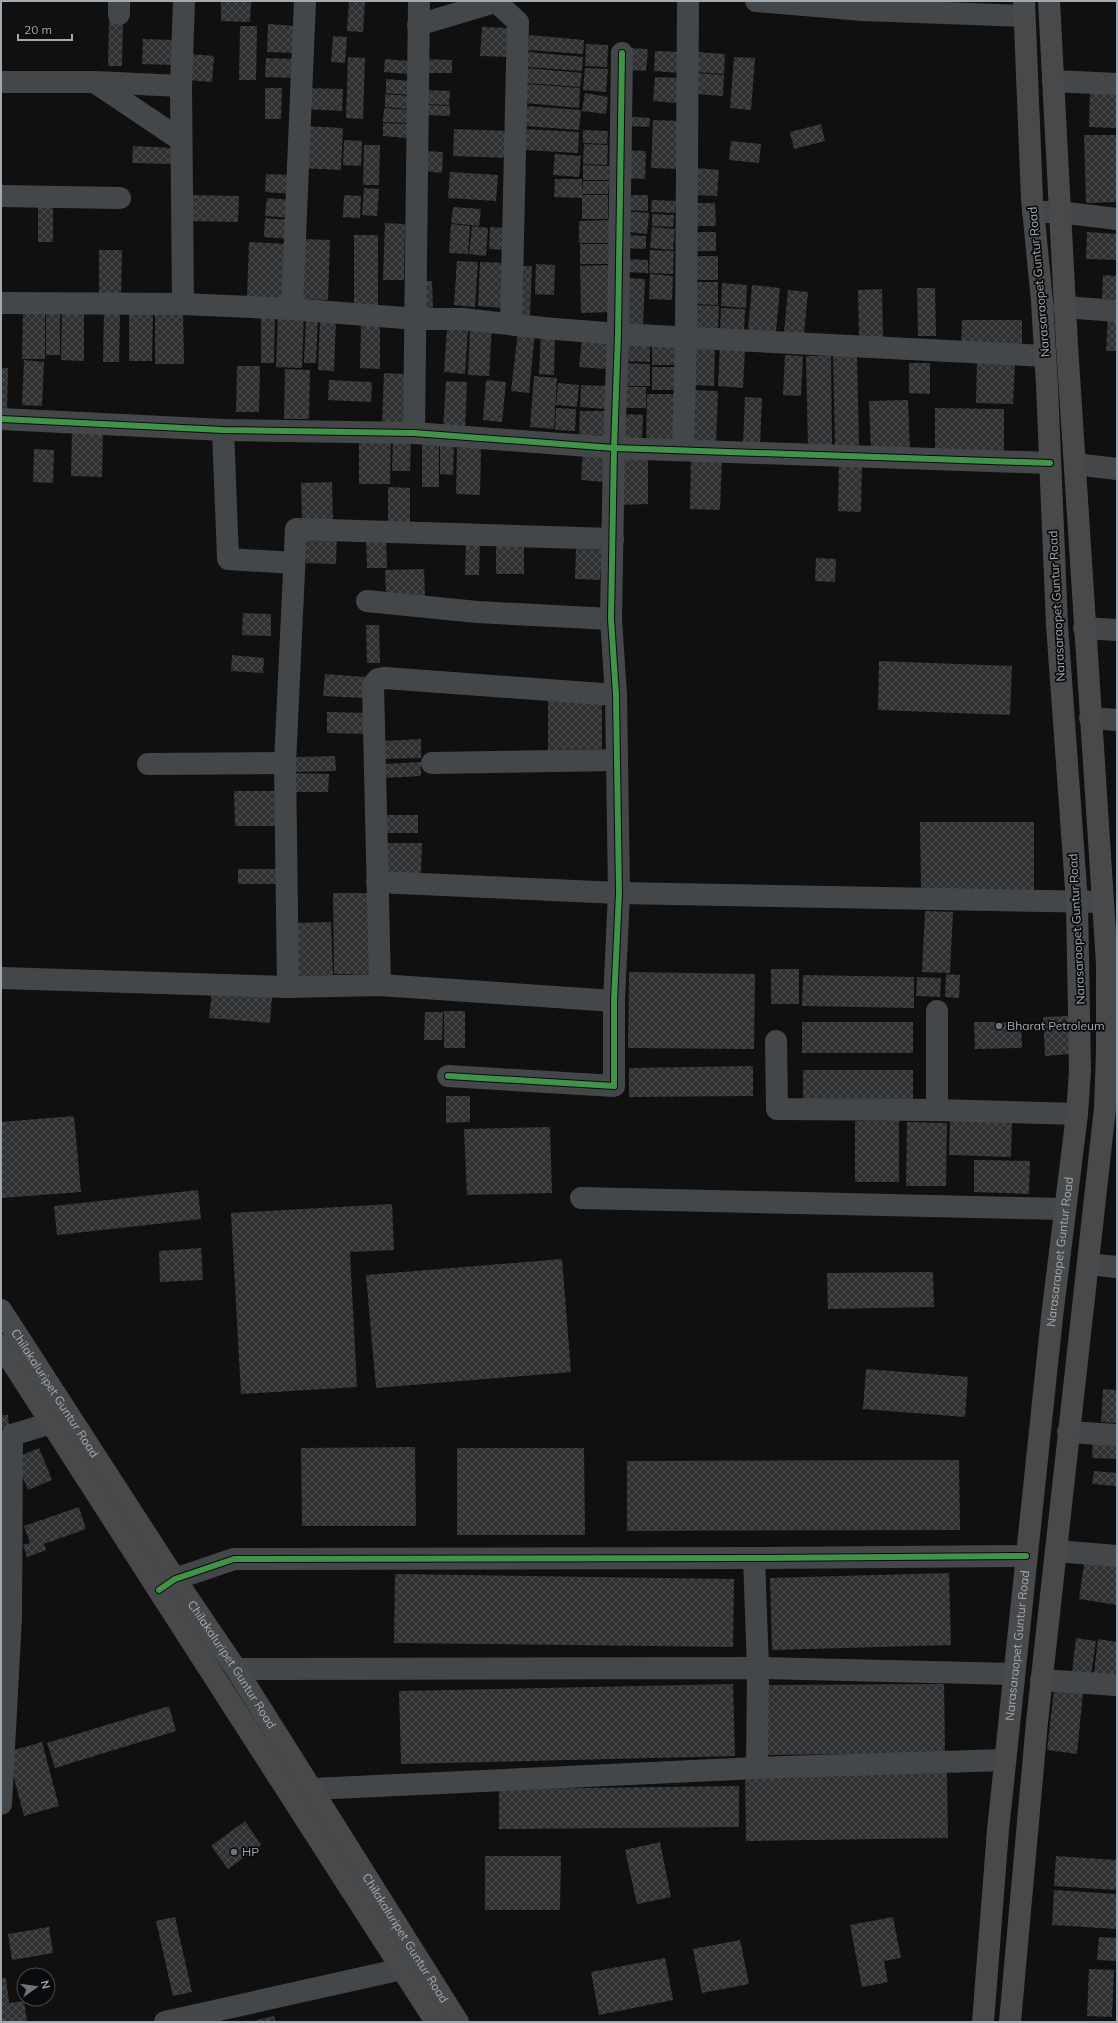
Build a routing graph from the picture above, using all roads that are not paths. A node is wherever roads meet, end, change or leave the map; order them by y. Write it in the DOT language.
graph roads {
  1 [pos="184,1"];
  2 [pos="305,1"];
  3 [pos="419,1"];
  4 [pos="495,1"];
  5 [pos="688,1"];
  6 [pos="756,1"];
  7 [pos="1050,1"];
  8 [pos="1024,9"];
  9 [pos="418,25"];
  10 [pos="622,53"];
  11 [pos="1053,81"];
  12 [pos="1,82"];
  13 [pos="95,82"];
  14 [pos="1117,84"];
  15 [pos="181,86"];
  16 [pos="181,140"];
  17 [pos="1,196"];
  18 [pos="120,198"];
  19 [pos="1033,212"];
  20 [pos="1060,212"];
  21 [pos="1117,219"];
  22 [pos="1,303"];
  23 [pos="183,304"];
  24 [pos="1064,307"];
  25 [pos="292,309"];
  26 [pos="1117,310"];
  27 [pos="416,319"];
  28 [pos="511,324"];
  29 [pos="618,334"];
  30 [pos="686,337"];
  31 [pos="1045,356"];
  32 [pos="1,420"];
  33 [pos="222,430"];
  34 [pos="414,433"];
  35 [pos="614,448"];
  36 [pos="683,450"];
  37 [pos="1050,463"];
  38 [pos="1075,464"];
  39 [pos="1117,469"];
  40 [pos="613,539"];
  41 [pos="294,563"];
  42 [pos="367,601"];
  43 [pos="611,619"];
  44 [pos="1084,628"];
  45 [pos="1117,630"];
  46 [pos="616,695"];
  47 [pos="1090,718"];
  48 [pos="1117,720"];
  49 [pos="617,760"];
  50 [pos="285,763"];
  51 [pos="432,763"];
  52 [pos="148,764"];
  53 [pos="377,882"];
  54 [pos="619,893"];
  55 [pos="1077,902"];
  56 [pos="1103,902"];
  57 [pos="1112,964"];
  58 [pos="1,978"];
  59 [pos="380,985"];
  60 [pos="288,987"];
  61 [pos="614,1001"];
  62 [pos="937,1011"];
  63 [pos="776,1041"];
  64 [pos="448,1076"];
  65 [pos="1111,1108"];
  66 [pos="937,1110"];
  67 [pos="1077,1114"];
  68 [pos="581,1198"];
  69 [pos="1064,1209"];
  70 [pos="1088,1264"];
  71 [pos="1117,1266"];
  72 [pos="1,1310"];
  73 [pos="4,1356"];
  74 [pos="51,1423"];
  75 [pos="1068,1432"];
  76 [pos="1117,1435"];
  77 [pos="1056,1551"];
  78 [pos="1026,1556"];
  79 [pos="1117,1556"];
  80 [pos="754,1558"];
  81 [pos="167,1585"];
  82 [pos="758,1668"];
  83 [pos="236,1669"];
  84 [pos="1014,1674"];
  85 [pos="1041,1680"];
  86 [pos="1117,1685"];
  87 [pos="1005,1760"];
  88 [pos="757,1768"];
  89 [pos="312,1789"];
  90 [pos="1,1804"];
  91 [pos="402,1969"];
  92 [pos="165,2022"];
  93 [pos="436,2022"];
  94 [pos="458,2022"];
  95 [pos="983,2022"];
  96 [pos="1010,2022"];
  1 -- 15 [label="street"];
  2 -- 25 [label="street"];
  3 -- 9 [label="street"];
  4 -- 9 [label="street"];
  4 -- 28 [label="street"];
  5 -- 30 [label="street"];
  6 -- 8 [label="street"];
  7 -- 11 [label="highway, Narasaraopet Guntur Road"];
  8 -- 19 [label="highway, Narasaraopet Guntur Road"];
  9 -- 27 [label="street"];
  10 -- 29 [label="street"];
  11 -- 14 [label="street"];
  11 -- 20 [label="highway, Narasaraopet Guntur Road"];
  12 -- 13 [label="street"];
  13 -- 15 [label="street"];
  13 -- 16 [label="street"];
  15 -- 16 [label="street"];
  16 -- 23 [label="street"];
  17 -- 18 [label="street"];
  19 -- 20 [label="street"];
  19 -- 31 [label="highway, Narasaraopet Guntur Road"];
  20 -- 21 [label="street"];
  20 -- 24 [label="highway, Narasaraopet Guntur Road"];
  22 -- 23 [label="street"];
  23 -- 25 [label="street"];
  24 -- 26 [label="street"];
  24 -- 38 [label="highway, Narasaraopet Guntur Road"];
  25 -- 27 [label="street"];
  27 -- 28 [label="street"];
  27 -- 34 [label="street"];
  28 -- 29 [label="street"];
  29 -- 30 [label="street"];
  29 -- 35 [label="street"];
  30 -- 31 [label="street"];
  30 -- 36 [label="street"];
  31 -- 37 [label="highway, Narasaraopet Guntur Road"];
  32 -- 33 [label="street"];
  33 -- 34 [label="street"];
  33 -- 41 [label="street"];
  34 -- 35 [label="street"];
  35 -- 36 [label="street"];
  35 -- 40 [label="street"];
  36 -- 37 [label="street"];
  37 -- 55 [label="highway, Narasaraopet Guntur Road"];
  38 -- 39 [label="street"];
  38 -- 44 [label="highway, Narasaraopet Guntur Road"];
  40 -- 41 [label="street"];
  40 -- 43 [label="street"];
  41 -- 50 [label="street"];
  42 -- 43 [label="street"];
  43 -- 46 [label="street"];
  44 -- 45 [label="street"];
  44 -- 47 [label="highway, Narasaraopet Guntur Road"];
  46 -- 49 [label="street"];
  46 -- 53 [label="street"];
  47 -- 48 [label="street"];
  47 -- 56 [label="highway, Narasaraopet Guntur Road"];
  49 -- 51 [label="street"];
  49 -- 54 [label="street"];
  50 -- 52 [label="street"];
  50 -- 60 [label="street"];
  53 -- 54 [label="street"];
  53 -- 59 [label="street"];
  54 -- 55 [label="street"];
  54 -- 61 [label="street"];
  55 -- 56 [label="street"];
  55 -- 67 [label="highway, Narasaraopet Guntur Road"];
  56 -- 57 [label="highway, Narasaraopet Guntur Road"];
  57 -- 65 [label="highway, Narasaraopet Guntur Road"];
  58 -- 60 [label="street"];
  59 -- 60 [label="street"];
  59 -- 61 [label="street"];
  61 -- 64 [label="street"];
  62 -- 66 [label="street"];
  63 -- 66 [label="street"];
  65 -- 70 [label="highway, Narasaraopet Guntur Road"];
  66 -- 67 [label="street"];
  67 -- 69 [label="highway, Narasaraopet Guntur Road"];
  68 -- 69 [label="street"];
  69 -- 78 [label="highway, Narasaraopet Guntur Road"];
  70 -- 71 [label="street"];
  70 -- 75 [label="highway, Narasaraopet Guntur Road"];
  72 -- 81 [label="highway, Chilakaluripet Guntur Road"];
  73 -- 74 [label="highway, Chilakaluripet Guntur Road"];
  74 -- 81 [label="highway, Chilakaluripet Guntur Road"];
  74 -- 90 [label="street"];
  75 -- 76 [label="street"];
  75 -- 77 [label="highway, Narasaraopet Guntur Road"];
  77 -- 79 [label="street"];
  77 -- 85 [label="highway, Narasaraopet Guntur Road"];
  78 -- 80 [label="street"];
  78 -- 84 [label="highway, Narasaraopet Guntur Road"];
  80 -- 81 [label="street"];
  80 -- 82 [label="street"];
  81 -- 83 [label="highway, Chilakaluripet Guntur Road"];
  81 -- 91 [label="highway, Chilakaluripet Guntur Road"];
  82 -- 83 [label="street"];
  82 -- 84 [label="street"];
  82 -- 88 [label="street"];
  83 -- 89 [label="highway, Chilakaluripet Guntur Road"];
  84 -- 87 [label="highway, Narasaraopet Guntur Road"];
  85 -- 86 [label="street"];
  85 -- 96 [label="highway, Narasaraopet Guntur Road"];
  87 -- 88 [label="street"];
  87 -- 95 [label="highway, Narasaraopet Guntur Road"];
  88 -- 89 [label="street"];
  89 -- 94 [label="highway, Chilakaluripet Guntur Road"];
  91 -- 92 [label="street"];
  91 -- 93 [label="highway, Chilakaluripet Guntur Road"];
}
